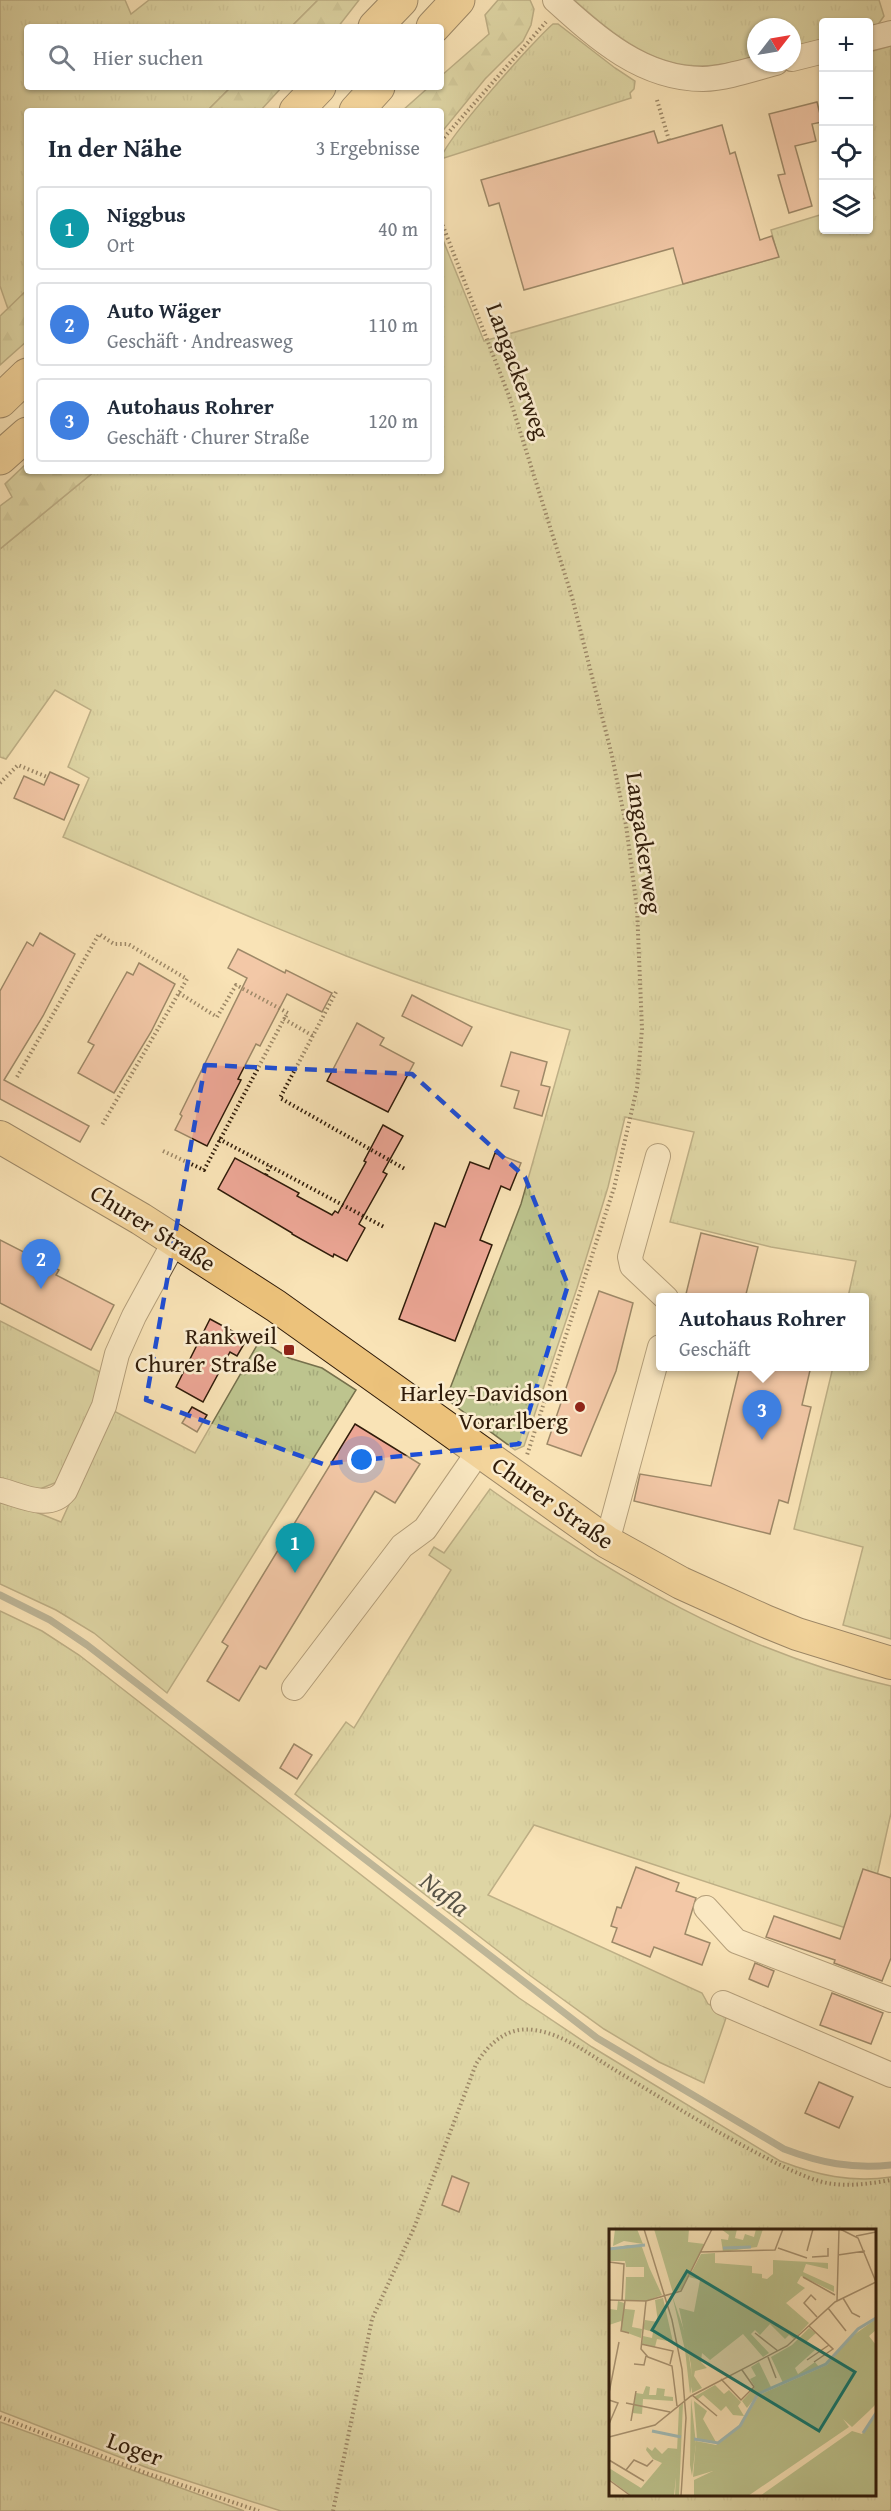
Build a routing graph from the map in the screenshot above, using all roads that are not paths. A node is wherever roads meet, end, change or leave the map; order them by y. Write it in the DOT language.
graph roads {
  1 [pos="401,0"];
  2 [pos="458,0"];
  3 [pos="562,7"];
  4 [pos="378,24"];
  5 [pos="436,24"];
  6 [pos="891,33"];
  7 [pos="873,38"];
  8 [pos="819,52"];
  9 [pos="801,57"];
  10 [pos="747,70"];
  11 [pos="316,90"];
  12 [pos="375,90"];
  13 [pos="299,108"];
  14 [pos="359,108"];
  15 [pos="24,378"];
  16 [pos="0,400"];
  17 [pos="24,437"];
  18 [pos="0,458"];
  19 [pos="0,1137"];
  20 [pos="658,1156"];
  21 [pos="175,1241"];
  22 [pos="661,1293"];
  23 [pos="656,1363"];
  24 [pos="479,1451"];
  25 [pos="0,1490"];
  26 [pos="607,1542"];
  27 [pos="891,1663"];
  28 [pos="294,1688"];
  29 [pos="706,1908"];
  30 [pos="891,2000"];
  31 [pos="723,2003"];
  32 [pos="891,2075"];
  1 -- 4 [label="highway"];
  2 -- 5 [label="highway"];
  3 -- 10 [label="street"];
  6 -- 7 [label="street"];
  8 -- 9 [label="street"];
  11 -- 13 [label="highway"];
  12 -- 14 [label="highway"];
  15 -- 16 [label="highway"];
  17 -- 18 [label="highway"];
  19 -- 21 [label="main road, Churer Straße"];
  20 -- 22 [label="street"];
  21 -- 24 [label="main road, Churer Straße"];
  21 -- 25 [label="street"];
  23 -- 26 [label="street"];
  24 -- 26 [label="main road, Churer Straße"];
  24 -- 28 [label="street"];
  26 -- 27 [label="main road, Churer Straße"];
  29 -- 30 [label="street"];
  31 -- 32 [label="street"];
}
